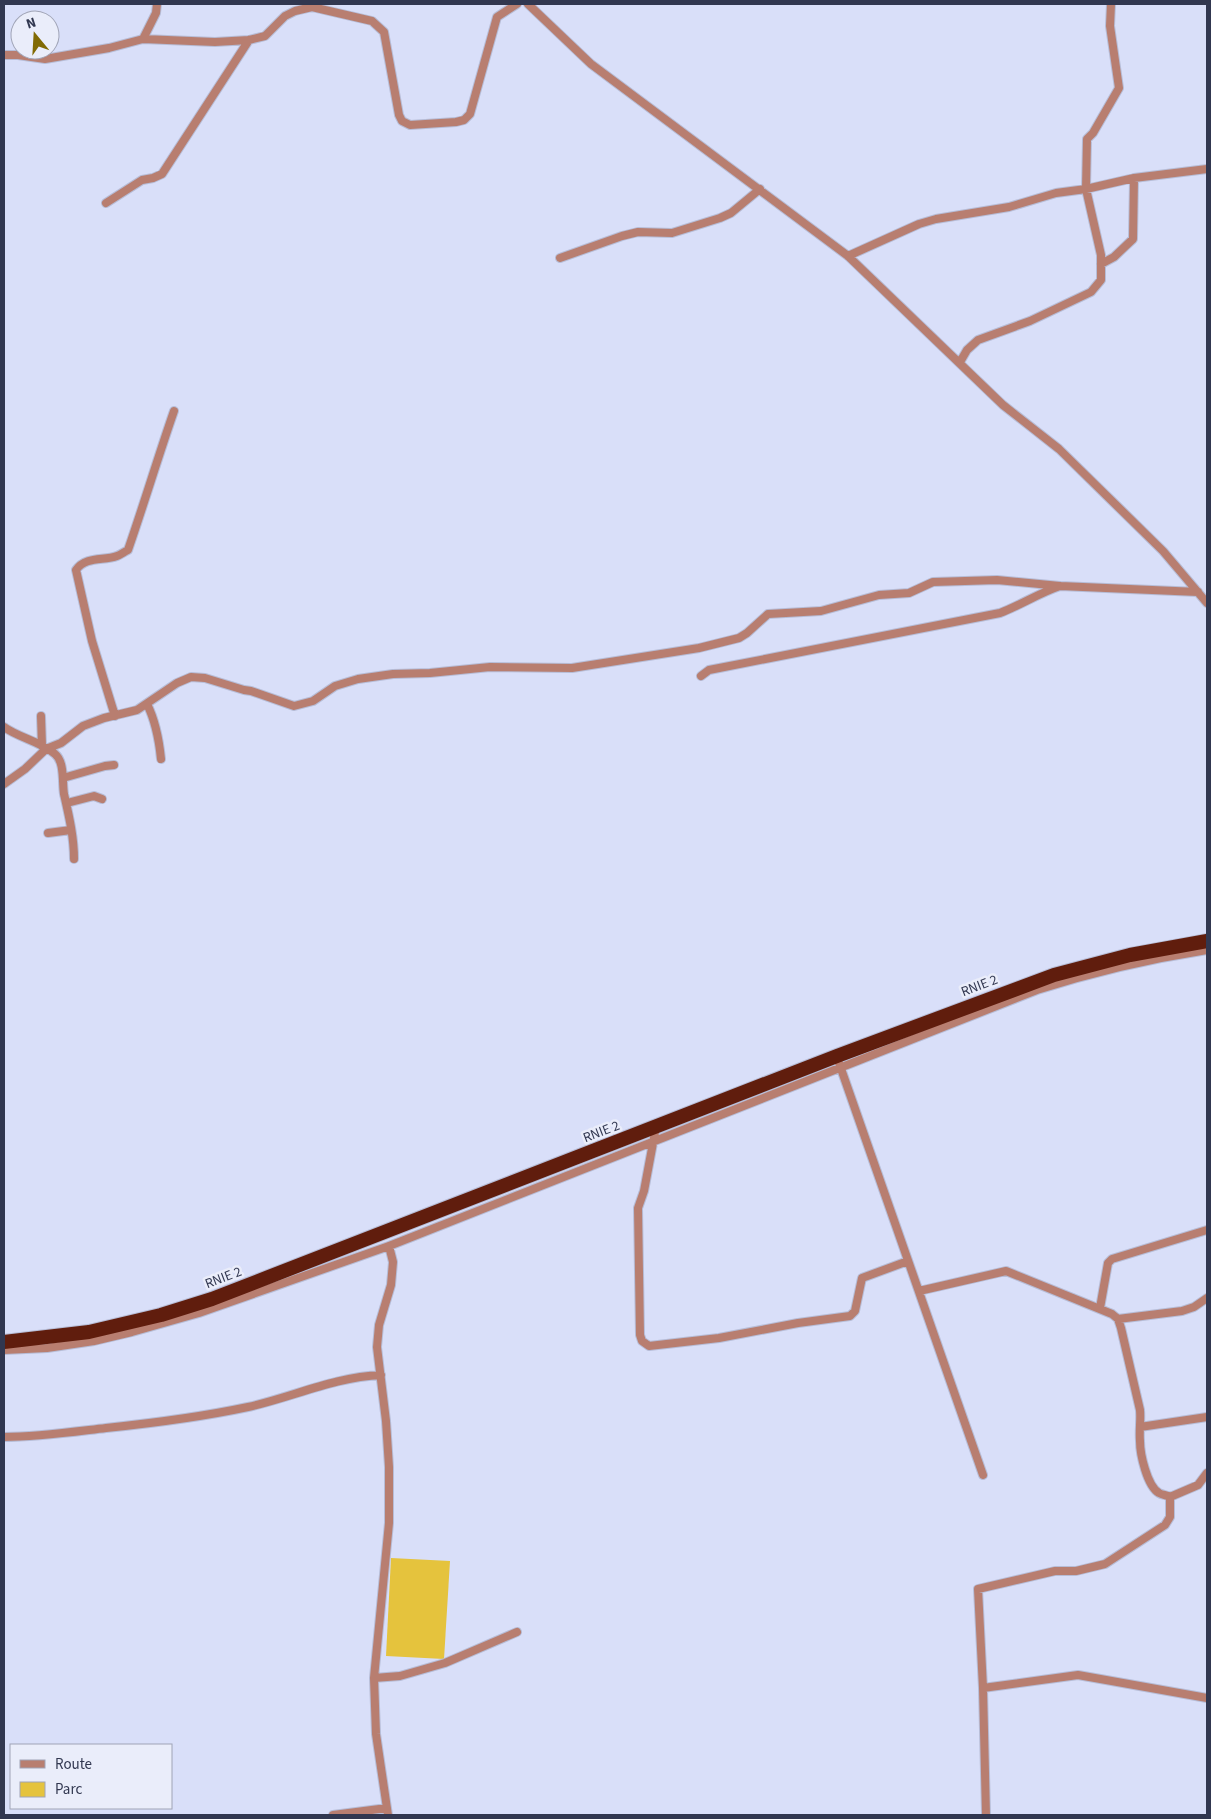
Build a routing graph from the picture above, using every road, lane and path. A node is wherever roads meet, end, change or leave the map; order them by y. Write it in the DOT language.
graph roads {
  1 [pos="157,4"];
  2 [pos="517,4"];
  3 [pos="528,4"];
  4 [pos="1111,4"];
  5 [pos="143,39"];
  6 [pos="249,40"];
  7 [pos="4,55"];
  8 [pos="1207,169"];
  9 [pos="1134,178"];
  10 [pos="760,189"];
  11 [pos="1086,189"];
  12 [pos="106,203"];
  13 [pos="848,256"];
  14 [pos="560,258"];
  15 [pos="1101,264"];
  16 [pos="960,362"];
  17 [pos="174,411"];
  18 [pos="1060,586"];
  19 [pos="1198,592"];
  20 [pos="1207,603"];
  21 [pos="701,676"];
  22 [pos="147,704"];
  23 [pos="41,716"];
  24 [pos="115,716"];
  25 [pos="4,727"];
  26 [pos="44,747"];
  27 [pos="161,758"];
  28 [pos="114,765"];
  29 [pos="63,778"];
  30 [pos="4,784"];
  31 [pos="102,800"];
  32 [pos="67,803"];
  33 [pos="71,830"];
  34 [pos="48,833"];
  35 [pos="74,859"];
  36 [pos="1207,941"];
  37 [pos="1207,950"];
  38 [pos="839,1062"];
  39 [pos="656,1127"];
  40 [pos="654,1142"];
  41 [pos="1207,1230"];
  42 [pos="389,1246"];
  43 [pos="908,1261"];
  44 [pos="919,1291"];
  45 [pos="1207,1298"];
  46 [pos="1100,1308"];
  47 [pos="1118,1320"];
  48 [pos="4,1342"];
  49 [pos="4,1350"];
  50 [pos="381,1375"];
  51 [pos="1207,1417"];
  52 [pos="1140,1428"];
  53 [pos="4,1437"];
  54 [pos="1207,1473"];
  55 [pos="983,1475"];
  56 [pos="1170,1497"];
  57 [pos="517,1632"];
  58 [pos="374,1678"];
  59 [pos="983,1688"];
  60 [pos="1207,1698"];
  61 [pos="387,1812"];
  62 [pos="333,1815"];
  63 [pos="986,1815"];
  1 -- 5 [label="street"];
  2 -- 6 [label="street"];
  3 -- 10 [label="street"];
  4 -- 11 [label="street"];
  5 -- 6 [label="street"];
  5 -- 7 [label="street"];
  6 -- 12 [label="street"];
  8 -- 9 [label="street"];
  9 -- 11 [label="street"];
  9 -- 15 [label="street"];
  10 -- 13 [label="street"];
  10 -- 14 [label="street"];
  11 -- 13 [label="street"];
  11 -- 15 [label="street"];
  13 -- 16 [label="street"];
  15 -- 16 [label="street"];
  16 -- 19 [label="street"];
  17 -- 24 [label="street"];
  18 -- 19 [label="street"];
  18 -- 21 [label="street"];
  18 -- 22 [label="street"];
  19 -- 20 [label="street"];
  22 -- 24 [label="street"];
  22 -- 27 [label="street"];
  23 -- 26 [label="street"];
  24 -- 26 [label="street"];
  25 -- 26 [label="street"];
  26 -- 29 [label="street"];
  26 -- 30 [label="street"];
  28 -- 29 [label="street"];
  29 -- 32 [label="street"];
  31 -- 32 [label="street"];
  32 -- 33 [label="street"];
  33 -- 34 [label="street"];
  33 -- 35 [label="street"];
  36 -- 38 [label="highway, RNIE 2 / RNIE 2"];
  37 -- 38 [label="street"];
  38 -- 39 [label="highway, RNIE 2 / RNIE 2"];
  38 -- 40 [label="street"];
  38 -- 43 [label="street"];
  39 -- 40 [label="street"];
  39 -- 48 [label="highway, RNIE 2 / RNIE 2"];
  40 -- 42 [label="street"];
  40 -- 43 [label="street"];
  41 -- 46 [label="street"];
  42 -- 49 [label="street"];
  42 -- 50 [label="street"];
  43 -- 44 [label="street"];
  44 -- 46 [label="street"];
  44 -- 55 [label="street"];
  45 -- 47 [label="street"];
  46 -- 47 [label="street"];
  47 -- 52 [label="street"];
  50 -- 53 [label="street"];
  50 -- 58 [label="street"];
  51 -- 52 [label="street"];
  52 -- 56 [label="street"];
  54 -- 56 [label="street"];
  56 -- 59 [label="street"];
  57 -- 58 [label="street"];
  58 -- 61 [label="street"];
  59 -- 60 [label="street"];
  59 -- 63 [label="street"];
  61 -- 62 [label="street"];
}
